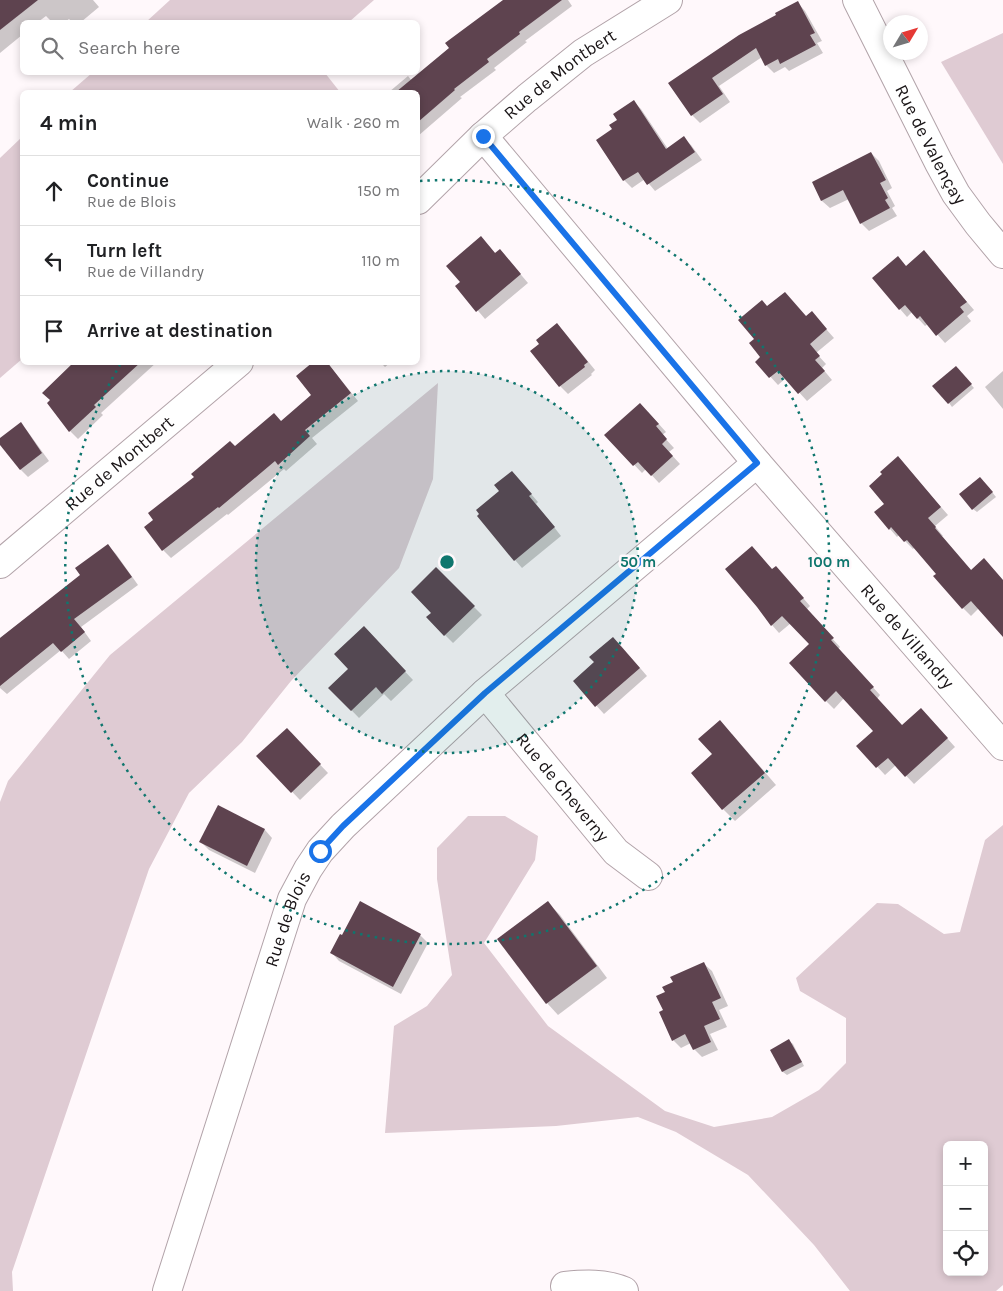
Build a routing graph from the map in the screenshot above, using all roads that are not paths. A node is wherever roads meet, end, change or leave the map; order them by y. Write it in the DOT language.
graph roads {
  1 [pos="668,0"];
  2 [pos="857,0"];
  3 [pos="483,136"];
  4 [pos="420,198"];
  5 [pos="1003,254"];
  6 [pos="235,365"];
  7 [pos="757,463"];
  8 [pos="0,564"];
  9 [pos="485,693"];
  10 [pos="1003,746"];
  11 [pos="648,876"];
  12 [pos="565,1286"];
  13 [pos="167,1291"];
  14 [pos="624,1291"];
  1 -- 3 [label="street, Rue de Montbert"];
  2 -- 5 [label="street, Rue de Valençay"];
  3 -- 4 [label="street, Rue de Montbert"];
  3 -- 7 [label="street, Rue de Villandry"];
  6 -- 8 [label="street, Rue de Montbert"];
  7 -- 9 [label="street, Rue de Blois"];
  7 -- 10 [label="street, Rue de Villandry"];
  9 -- 11 [label="street, Rue de Cheverny"];
  9 -- 13 [label="street, Rue de Blois"];
  12 -- 14 [label="street"];
}
